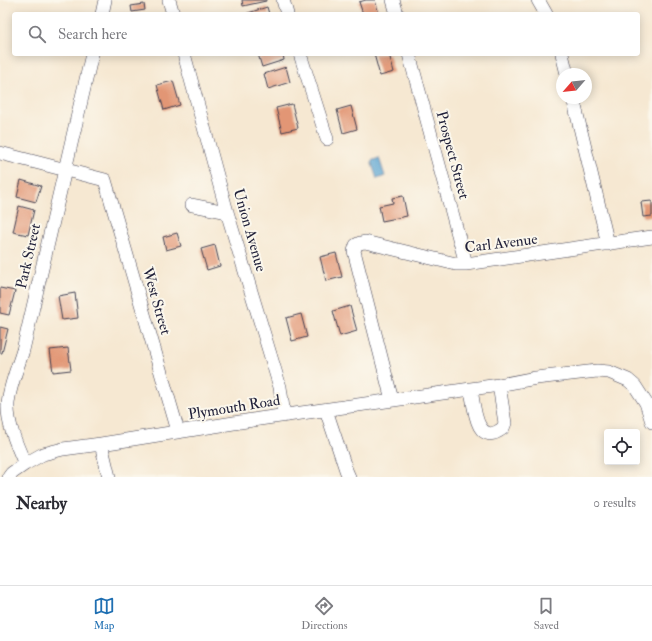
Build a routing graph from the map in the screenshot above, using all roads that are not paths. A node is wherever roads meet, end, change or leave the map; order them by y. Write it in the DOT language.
graph roads {
  1 [pos="105,0"];
  2 [pos="169,0"];
  3 [pos="283,0"];
  4 [pos="393,0"];
  5 [pos="538,0"];
  6 [pos="102,12"];
  7 [pos="172,12"];
  8 [pos="287,12"];
  9 [pos="396,12"];
  10 [pos="545,12"];
  11 [pos="92,56"];
  12 [pos="185,56"];
  13 [pos="301,56"];
  14 [pos="410,56"];
  15 [pos="562,56"];
  16 [pos="566,68"];
  17 [pos="574,104"];
  18 [pos="327,139"];
  19 [pos="0,153"];
  20 [pos="64,170"];
  21 [pos="192,205"];
  22 [pos="228,212"];
  23 [pos="652,237"];
  24 [pos="608,244"];
  25 [pos="466,264"];
  26 [pos="499,385"];
  27 [pos="471,389"];
  28 [pos="392,400"];
  29 [pos="326,410"];
  30 [pos="284,415"];
  31 [pos="652,422"];
  32 [pos="178,431"];
  33 [pos="101,444"];
  34 [pos="25,464"];
  35 [pos="9,477"];
  36 [pos="109,477"];
  37 [pos="349,477"];
  1 -- 6 [label="street"];
  2 -- 7 [label="street"];
  3 -- 8 [label="street"];
  4 -- 9 [label="street"];
  5 -- 10 [label="street"];
  11 -- 20 [label="street, Park Street"];
  12 -- 22 [label="street, Union Avenue"];
  13 -- 18 [label="street"];
  14 -- 25 [label="street, Prospect Street"];
  15 -- 16 [label="street"];
  17 -- 24 [label="street"];
  19 -- 20 [label="street"];
  20 -- 32 [label="street, West Street"];
  20 -- 34 [label="street, Park Street"];
  21 -- 22 [label="street"];
  22 -- 30 [label="street, Union Avenue"];
  23 -- 24 [label="street, Carl Avenue"];
  24 -- 25 [label="street, Carl Avenue"];
  25 -- 28 [label="street, Carl Avenue"];
  26 -- 27 [label="street, Plymouth Road"];
  26 -- 27 [label="street"];
  26 -- 31 [label="street, Plymouth Road"];
  27 -- 28 [label="street, Plymouth Road"];
  28 -- 29 [label="street, Plymouth Road"];
  29 -- 30 [label="street, Plymouth Road"];
  29 -- 37 [label="street"];
  30 -- 32 [label="street, Plymouth Road"];
  32 -- 33 [label="street, Plymouth Road"];
  33 -- 34 [label="street, Plymouth Road"];
  33 -- 36 [label="street"];
  34 -- 35 [label="street, Plymouth Road"];
}
